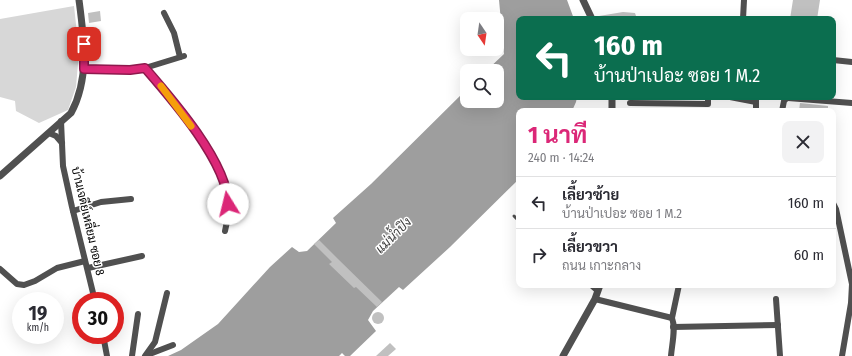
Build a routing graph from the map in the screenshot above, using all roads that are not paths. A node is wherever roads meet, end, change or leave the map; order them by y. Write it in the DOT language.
graph roads {
  1 [pos="80,0"];
  2 [pos="583,0"];
  3 [pos="744,0"];
  4 [pos="164,13"];
  5 [pos="591,16"];
  6 [pos="743,16"];
  7 [pos="836,60"];
  8 [pos="852,62"];
  9 [pos="145,68"];
  10 [pos="84,69"];
  11 [pos="708,100"];
  12 [pos="813,100"];
  13 [pos="630,103"];
  14 [pos="852,103"];
  15 [pos="61,121"];
  16 [pos="49,132"];
  17 [pos="62,143"];
  18 [pos="0,176"];
  19 [pos="131,199"];
  20 [pos="836,209"];
  21 [pos="73,210"];
  22 [pos="225,231"];
  23 [pos="142,256"];
  24 [pos="85,261"];
  25 [pos="88,268"];
  26 [pos="0,269"];
  27 [pos="591,288"];
  28 [pos="599,288"];
  29 [pos="678,288"];
  30 [pos="94,292"];
  31 [pos="167,293"];
  32 [pos="596,296"];
  33 [pos="776,299"];
  34 [pos="138,314"];
  35 [pos="672,318"];
  36 [pos="778,325"];
  37 [pos="673,327"];
  38 [pos="105,344"];
  39 [pos="173,345"];
  40 [pos="108,356"];
  41 [pos="132,356"];
  42 [pos="145,356"];
  43 [pos="563,356"];
  44 [pos="671,356"];
  45 [pos="780,356"];
  46 [pos="842,356"];
  1 -- 10 [label="street"];
  2 -- 5 [label="street"];
  3 -- 6 [label="street"];
  4 -- 9 [label="street"];
  7 -- 8 [label="street"];
  9 -- 10 [label="street"];
  9 -- 22 [label="street"];
  10 -- 15 [label="street"];
  11 -- 13 [label="street"];
  12 -- 14 [label="street"];
  15 -- 16 [label="street"];
  15 -- 17 [label="street, บ้านเจดีย์เหลี่ยม ซอย 8"];
  16 -- 17 [label="street"];
  16 -- 18 [label="street"];
  17 -- 21 [label="street, บ้านเจดีย์เหลี่ยม ซอย 8"];
  19 -- 21 [label="street"];
  20 -- 46 [label="street"];
  21 -- 24 [label="street, บ้านเจดีย์เหลี่ยม ซอย 8"];
  23 -- 25 [label="street"];
  24 -- 25 [label="street, บ้านเจดีย์เหลี่ยม ซอย 8"];
  24 -- 26 [label="street"];
  25 -- 30 [label="street, บ้านเจดีย์เหลี่ยม ซอย 8"];
  27 -- 32 [label="lane"];
  28 -- 32 [label="street"];
  29 -- 35 [label="street"];
  31 -- 42 [label="street"];
  32 -- 35 [label="street"];
  32 -- 43 [label="street"];
  33 -- 36 [label="street"];
  34 -- 41 [label="street"];
  35 -- 37 [label="street"];
  36 -- 37 [label="street"];
  36 -- 45 [label="street"];
  37 -- 44 [label="street"];
  38 -- 40 [label="street"];
  39 -- 42 [label="street"];
}
